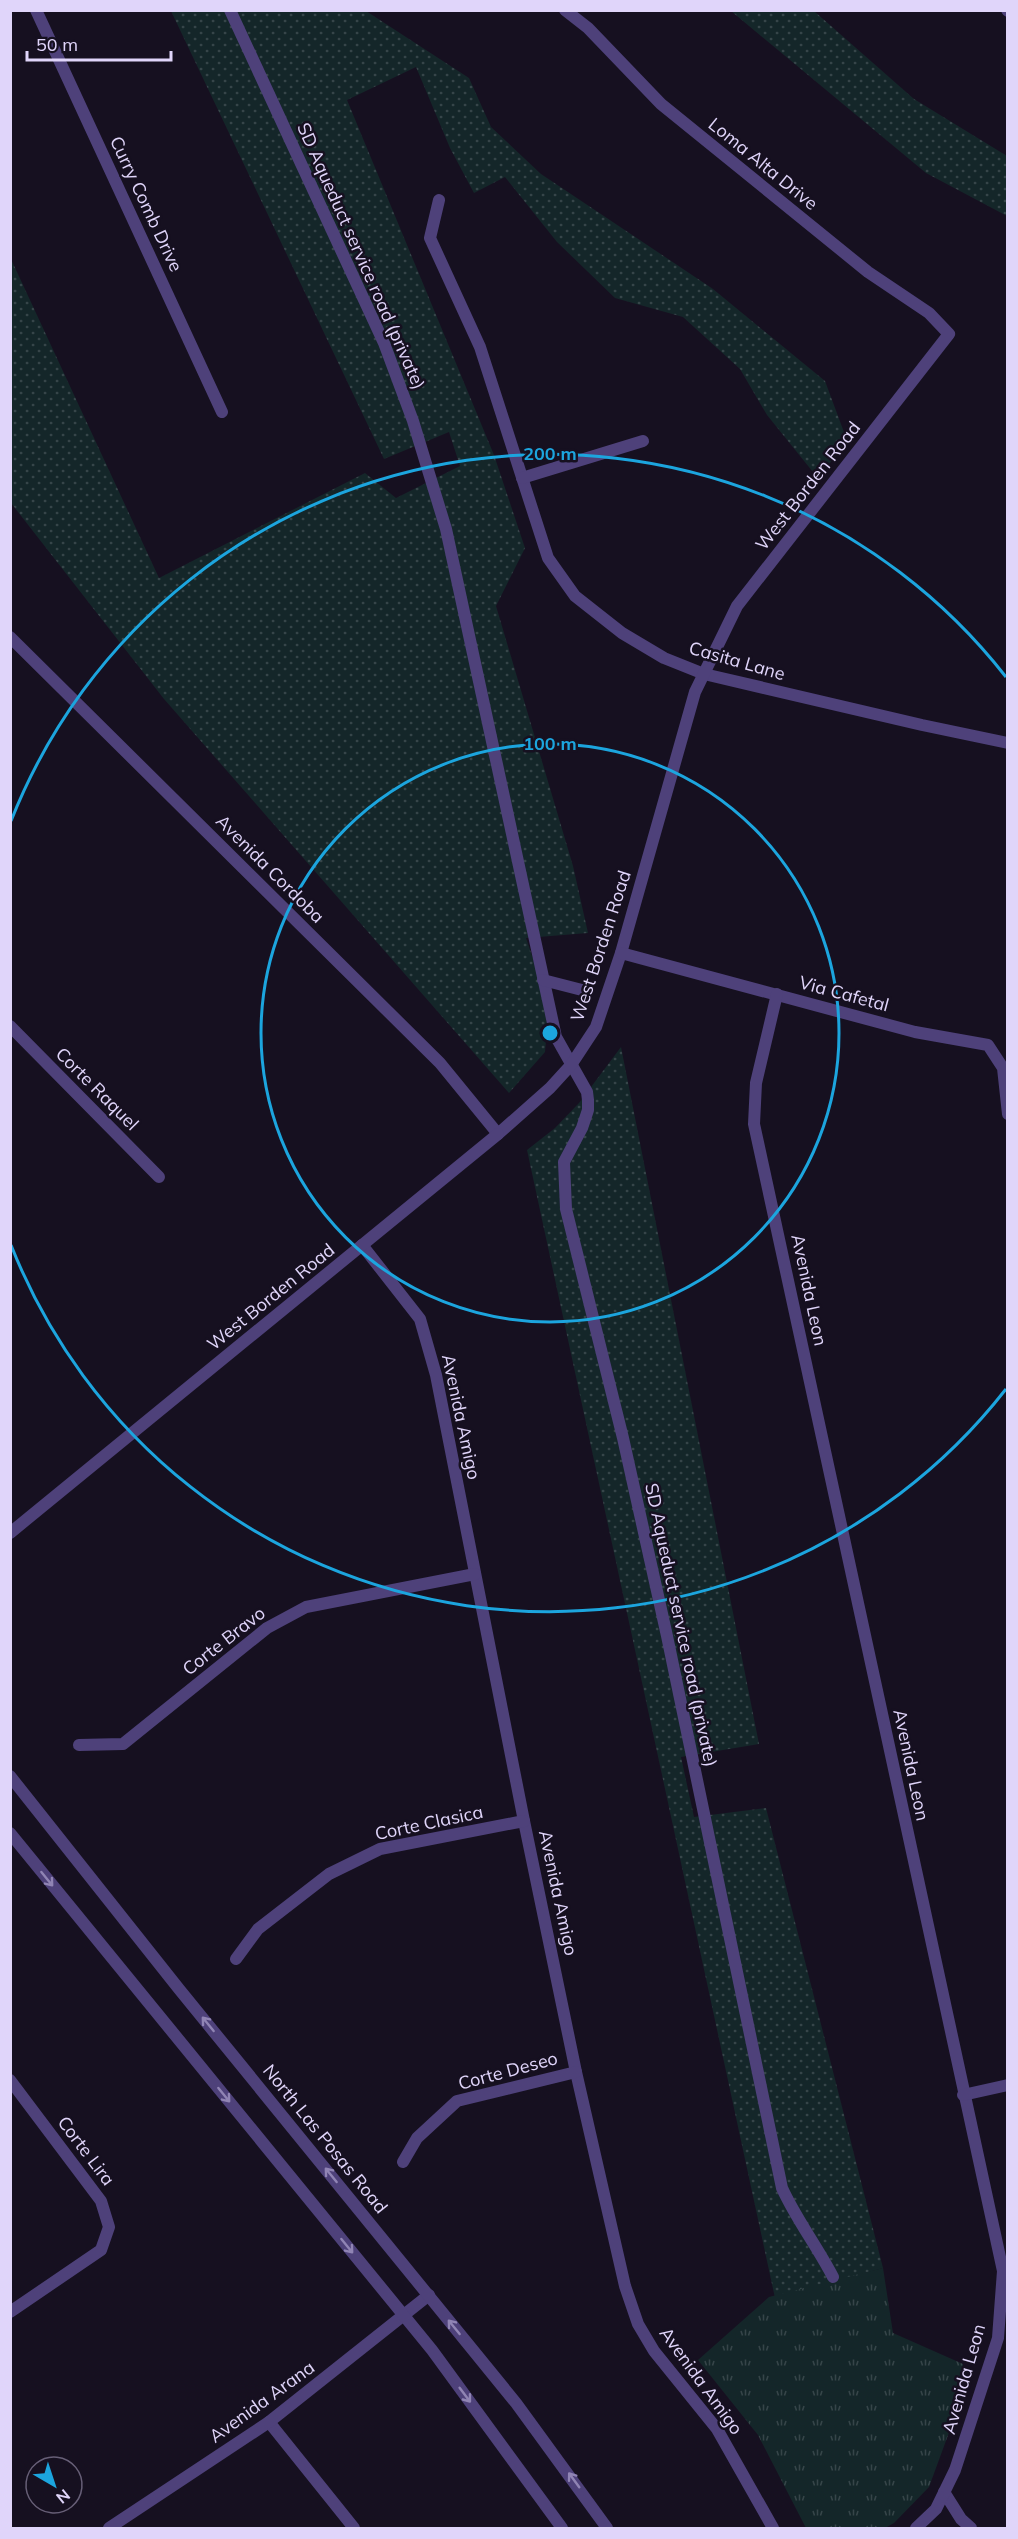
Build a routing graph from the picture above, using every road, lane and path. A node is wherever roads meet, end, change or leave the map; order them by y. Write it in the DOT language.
graph roads {
  1 [pos="36,10"];
  2 [pos="230,10"];
  3 [pos="565,10"];
  4 [pos="439,200"];
  5 [pos="950,334"];
  6 [pos="222,412"];
  7 [pos="643,441"];
  8 [pos="522,478"];
  9 [pos="10,637"];
  10 [pos="704,674"];
  11 [pos="1008,743"];
  12 [pos="621,953"];
  13 [pos="543,980"];
  14 [pos="582,990"];
  15 [pos="777,994"];
  16 [pos="10,1026"];
  17 [pos="571,1065"];
  18 [pos="1008,1114"];
  19 [pos="498,1134"];
  20 [pos="159,1176"];
  21 [pos="362,1245"];
  22 [pos="10,1533"];
  23 [pos="475,1574"];
  24 [pos="79,1745"];
  25 [pos="10,1776"];
  26 [pos="524,1821"];
  27 [pos="10,1833"];
  28 [pos="236,1959"];
  29 [pos="576,2072"];
  30 [pos="10,2080"];
  31 [pos="1008,2085"];
  32 [pos="963,2095"];
  33 [pos="403,2162"];
  34 [pos="832,2277"];
  35 [pos="429,2295"];
  36 [pos="10,2312"];
  37 [pos="403,2316"];
  38 [pos="270,2422"];
  39 [pos="944,2492"];
  40 [pos="109,2529"];
  41 [pos="354,2529"];
  42 [pos="562,2529"];
  43 [pos="607,2529"];
  44 [pos="773,2529"];
  45 [pos="916,2529"];
  46 [pos="971,2529"];
  1 -- 6 [label="street, Curry Comb Drive"];
  2 -- 13 [label="street, SD Aqueduct service road (private)"];
  3 -- 5 [label="street, Loma Alta Drive"];
  4 -- 8 [label="street, Casita Lane"];
  5 -- 10 [label="street, West Borden Road"];
  7 -- 8 [label="street"];
  8 -- 10 [label="street, Casita Lane"];
  9 -- 19 [label="street, Avenida Cordoba"];
  10 -- 11 [label="street, Casita Lane"];
  10 -- 12 [label="street, West Borden Road"];
  12 -- 15 [label="street, Via Cafetal"];
  12 -- 17 [label="street, West Borden Road"];
  13 -- 14 [label="street"];
  13 -- 17 [label="street, SD Aqueduct service road (private)"];
  15 -- 18 [label="street, Via Cafetal"];
  15 -- 32 [label="street, Avenida Leon"];
  16 -- 20 [label="street, Corte Raquel"];
  17 -- 19 [label="street, West Borden Road"];
  17 -- 34 [label="street, SD Aqueduct service road (private)"];
  19 -- 21 [label="street, West Borden Road"];
  21 -- 22 [label="street, West Borden Road"];
  21 -- 23 [label="street, Avenida Amigo"];
  23 -- 24 [label="street, Corte Bravo"];
  23 -- 26 [label="street, Avenida Amigo"];
  35 -- 25 [label="street, North Las Posas Road, one-way"];
  26 -- 28 [label="street, Corte Clasica"];
  26 -- 29 [label="street, Avenida Amigo"];
  27 -- 37 [label="street, one-way"];
  29 -- 33 [label="street, Corte Deseo"];
  29 -- 44 [label="street, Avenida Amigo"];
  30 -- 36 [label="street, Corte Lira"];
  31 -- 32 [label="street"];
  32 -- 39 [label="street, Avenida Leon"];
  35 -- 37 [label="street, Avenida Arana"];
  43 -- 35 [label="street, North Las Posas Road, one-way"];
  37 -- 38 [label="street, Avenida Arana"];
  37 -- 42 [label="street, one-way"];
  38 -- 40 [label="street, Avenida Arana"];
  38 -- 41 [label="street"];
  39 -- 45 [label="street, Avenida Leon"];
  39 -- 46 [label="street"];
}
